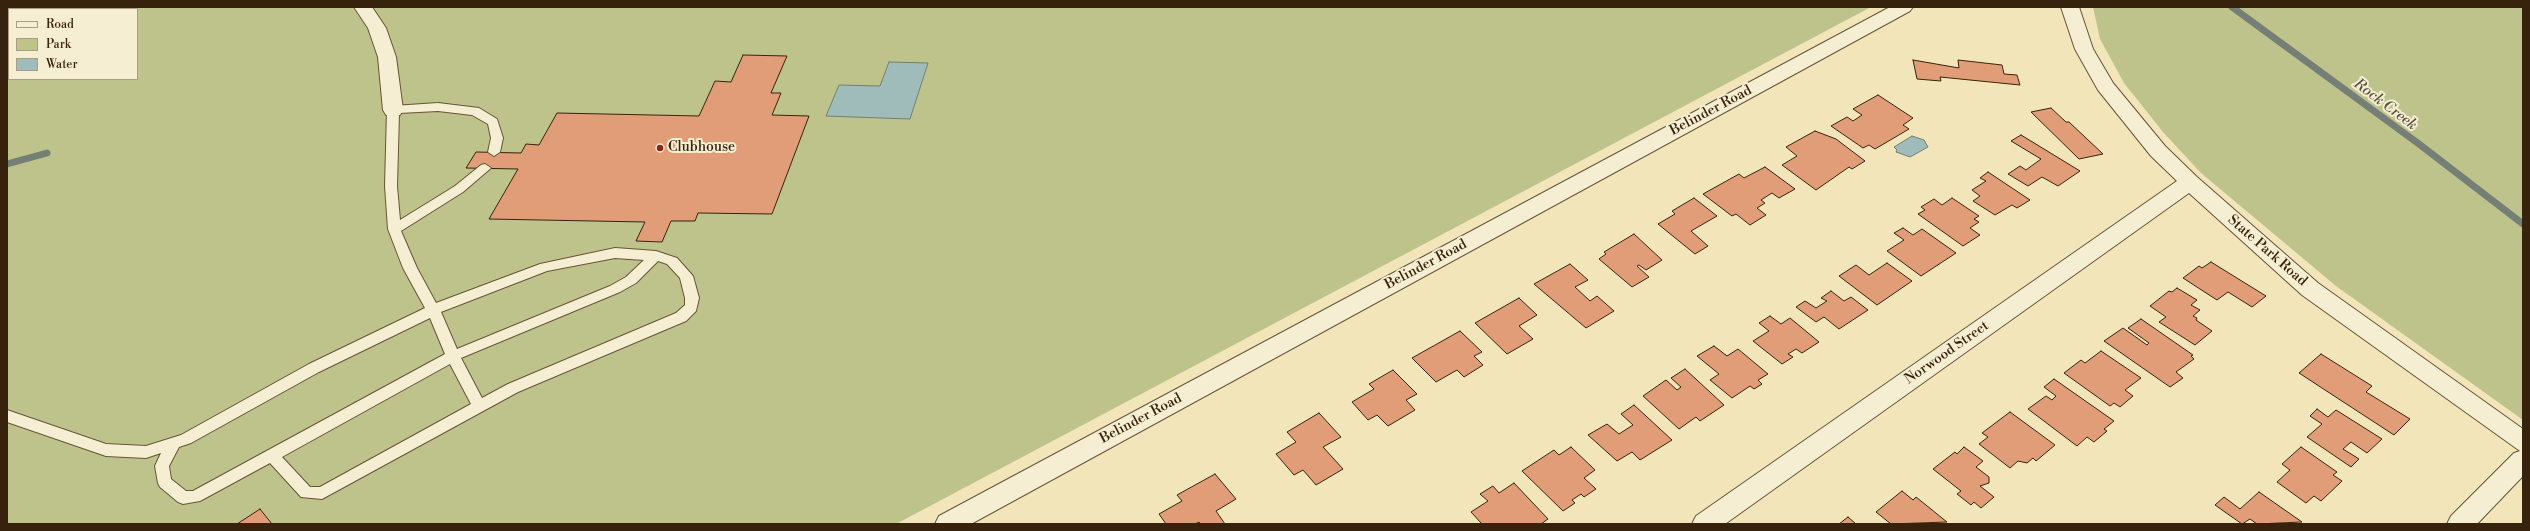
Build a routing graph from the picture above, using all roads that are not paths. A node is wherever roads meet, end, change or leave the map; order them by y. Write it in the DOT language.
graph roads {
  1 [pos="363,7"];
  2 [pos="1904,7"];
  3 [pos="2070,7"];
  4 [pos="393,110"];
  5 [pos="494,152"];
  6 [pos="485,168"];
  7 [pos="2190,182"];
  8 [pos="394,229"];
  9 [pos="656,256"];
  10 [pos="433,310"];
  11 [pos="453,356"];
  12 [pos="479,405"];
  13 [pos="7,416"];
  14 [pos="2523,442"];
  15 [pos="173,444"];
  16 [pos="272,456"];
  17 [pos="2523,460"];
  18 [pos="948,524"];
  19 [pos="1705,524"];
  20 [pos="2460,524"];
  1 -- 4 [label="street"];
  2 -- 18 [label="street, Belinder Road"];
  3 -- 7 [label="street, State Park Road"];
  4 -- 5 [label="lane"];
  4 -- 8 [label="lane"];
  6 -- 8 [label="lane"];
  7 -- 14 [label="street, State Park Road"];
  7 -- 19 [label="street, Norwood Street"];
  8 -- 10 [label="lane"];
  9 -- 10 [label="lane"];
  9 -- 11 [label="lane"];
  9 -- 12 [label="lane"];
  10 -- 11 [label="lane"];
  10 -- 15 [label="lane"];
  11 -- 12 [label="lane"];
  11 -- 16 [label="lane"];
  12 -- 16 [label="lane"];
  13 -- 15 [label="lane"];
  15 -- 16 [label="lane"];
  17 -- 20 [label="street"];
}
